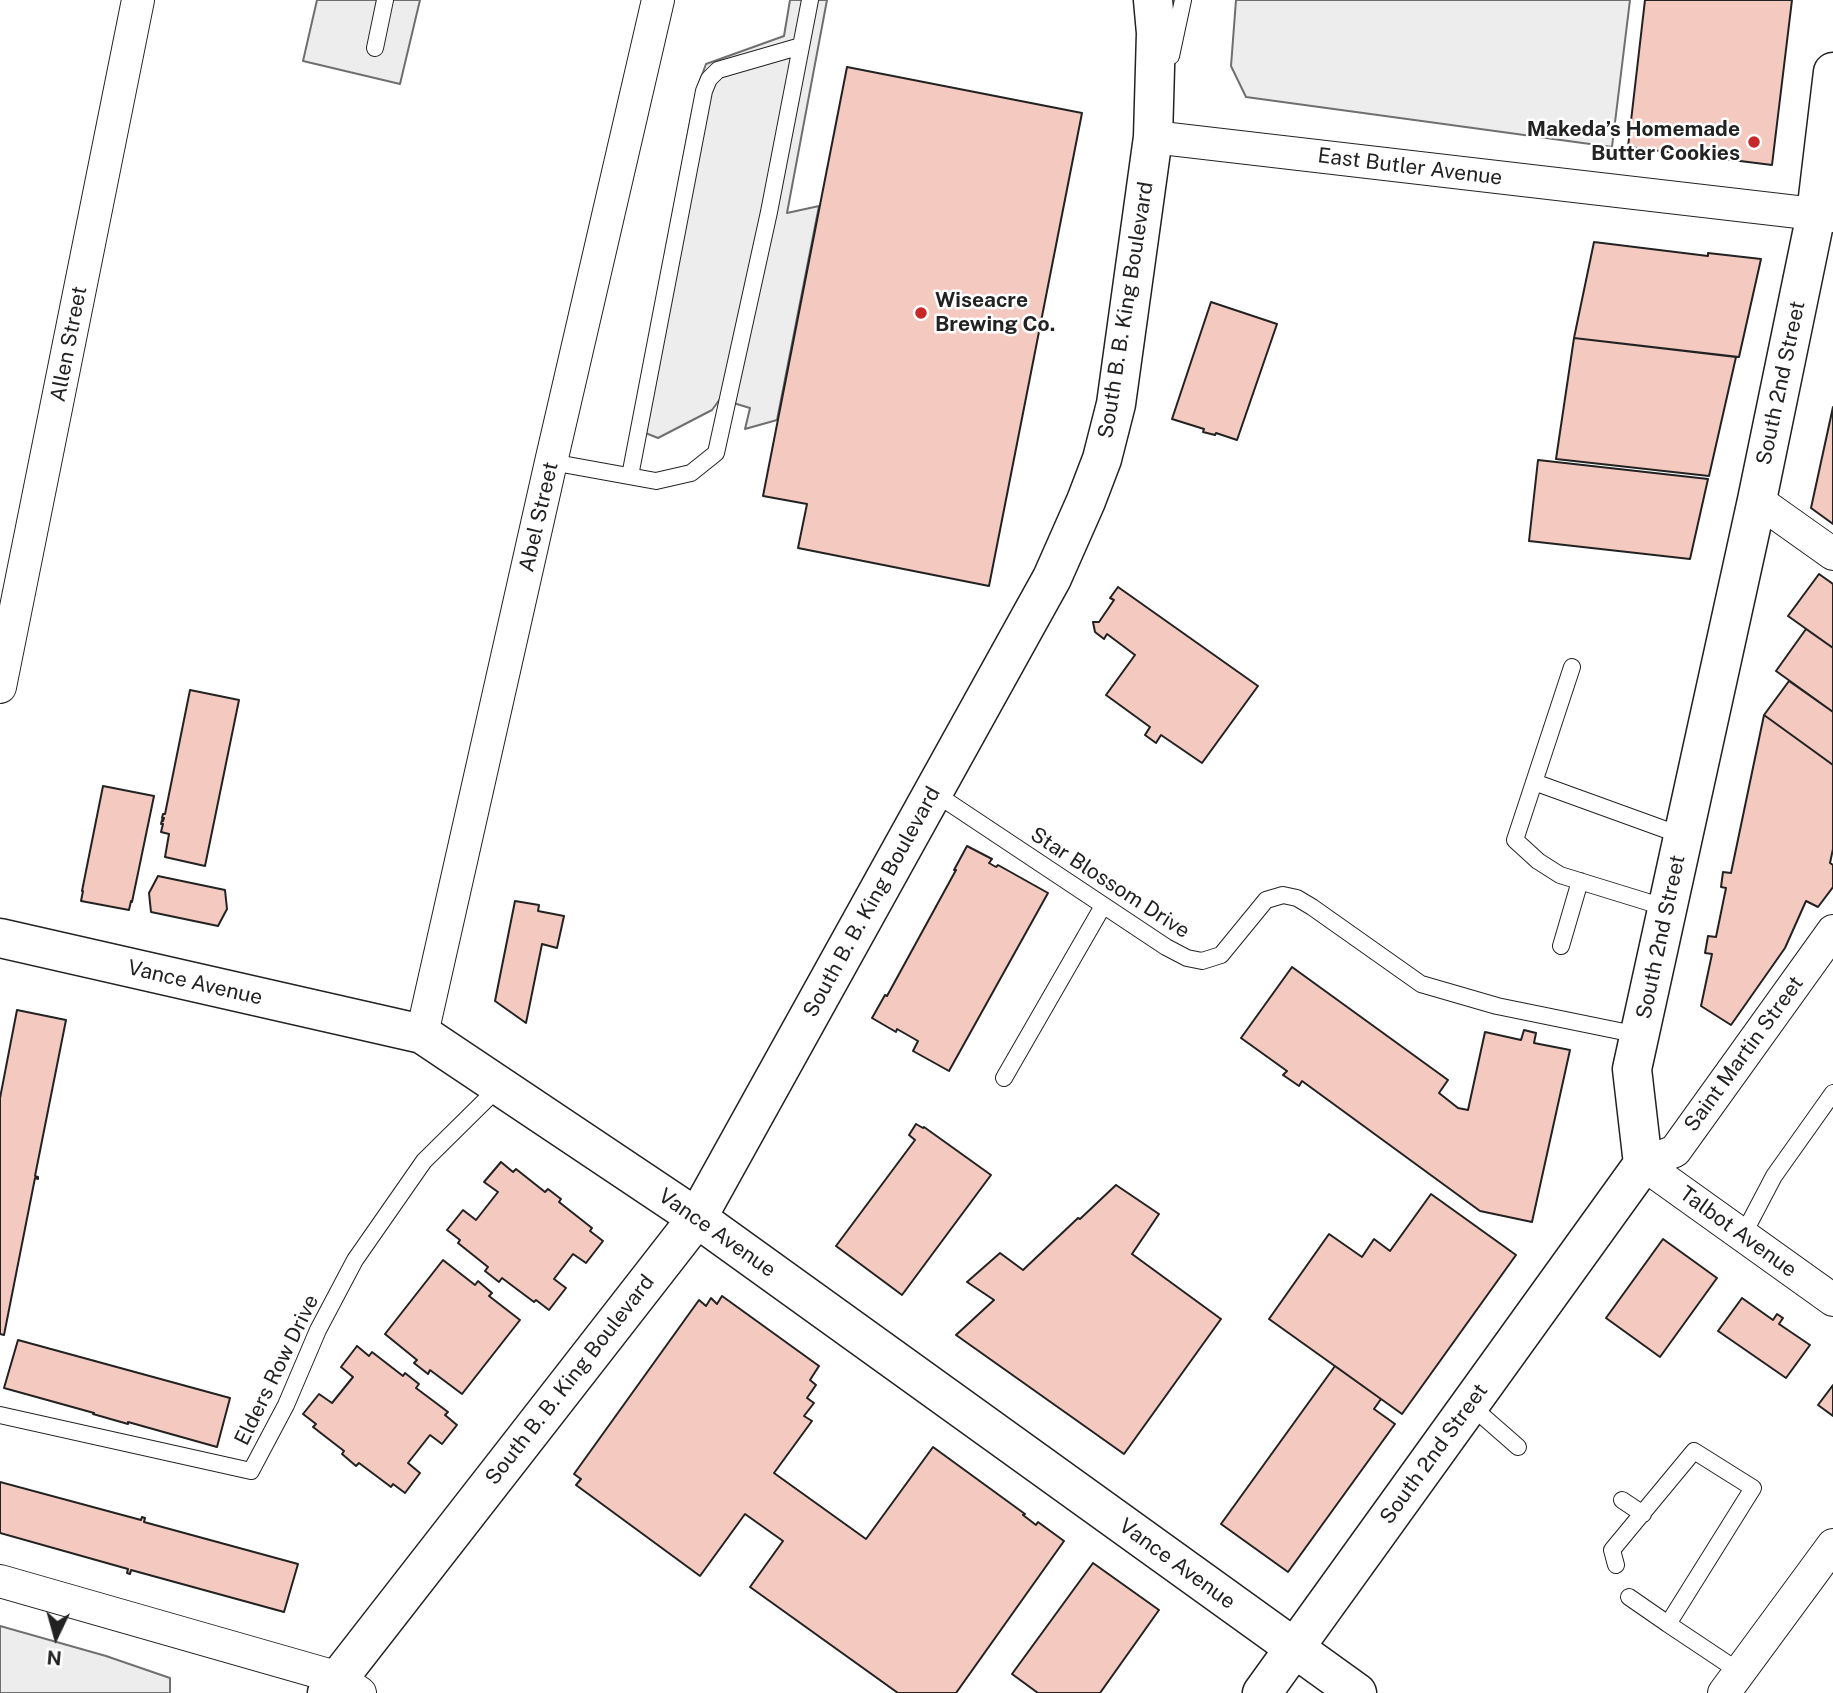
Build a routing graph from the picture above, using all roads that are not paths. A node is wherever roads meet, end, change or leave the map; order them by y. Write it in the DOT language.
graph roads {
  1 [pos="138,0"];
  2 [pos="385,0"];
  3 [pos="658,0"];
  4 [pos="810,0"];
  5 [pos="1153,0"];
  6 [pos="1183,0"];
  7 [pos="801,46"];
  8 [pos="375,48"];
  9 [pos="1833,72"];
  10 [pos="1153,137"];
  11 [pos="1824,215"];
  12 [pos="551,462"];
  13 [pos="630,476"];
  14 [pos="1757,500"];
  15 [pos="1833,554"];
  16 [pos="1572,667"];
  17 [pos="0,687"];
  18 [pos="1534,782"];
  19 [pos="933,792"];
  20 [pos="1683,836"];
  21 [pos="1580,881"];
  22 [pos="1103,906"];
  23 [pos="1667,908"];
  24 [pos="1833,930"];
  25 [pos="0,938"];
  26 [pos="1561,946"];
  27 [pos="422,1034"];
  28 [pos="1639,1035"];
  29 [pos="1004,1078"];
  30 [pos="500,1086"];
  31 [pos="1833,1093"];
  32 [pos="1643,1164"];
  33 [pos="697,1218"];
  34 [pos="1743,1235"];
  35 [pos="1833,1300"];
  36 [pos="1469,1405"];
  37 [pos="0,1415"];
  38 [pos="1518,1447"];
  39 [pos="1622,1500"];
  40 [pos="1643,1514"];
  41 [pos="1833,1545"];
  42 [pos="1616,1565"];
  43 [pos="0,1581"];
  44 [pos="1629,1597"];
  45 [pos="1668,1624"];
  46 [pos="1294,1648"];
  47 [pos="1732,1682"];
  48 [pos="342,1688"];
  49 [pos="1262,1693"];
  50 [pos="1357,1693"];
  1 -- 17 [label="street, Allen Street"];
  2 -- 8 [label="lane"];
  3 -- 12 [label="street, Abel Street"];
  4 -- 7 [label="lane"];
  5 -- 10 [label="main road, South B. B. King Boulevard"];
  6 -- 10 [label="lane"];
  7 -- 13 [label="lane"];
  7 -- 13 [label="lane"];
  9 -- 11 [label="main road, South 2nd Street"];
  10 -- 11 [label="street, East Butler Avenue"];
  10 -- 19 [label="main road, South B. B. King Boulevard"];
  11 -- 14 [label="main road, South 2nd Street"];
  12 -- 13 [label="lane"];
  12 -- 27 [label="street, Abel Street"];
  14 -- 15 [label="street"];
  14 -- 20 [label="main road, South 2nd Street"];
  16 -- 18 [label="lane"];
  18 -- 20 [label="lane"];
  18 -- 21 [label="lane"];
  19 -- 22 [label="lane, Star Blossom Drive"];
  19 -- 33 [label="main road, South B. B. King Boulevard"];
  20 -- 23 [label="main road, South 2nd Street"];
  21 -- 23 [label="lane"];
  21 -- 26 [label="lane"];
  22 -- 28 [label="lane, Star Blossom Drive"];
  22 -- 29 [label="lane"];
  23 -- 28 [label="main road, South 2nd Street"];
  24 -- 32 [label="street, Saint Martin Street"];
  25 -- 27 [label="main road, Vance Avenue"];
  27 -- 30 [label="main road, Vance Avenue"];
  28 -- 32 [label="main road, South 2nd Street"];
  30 -- 33 [label="main road, Vance Avenue"];
  30 -- 37 [label="lane, Elders Row Drive"];
  31 -- 34 [label="lane"];
  32 -- 34 [label="street, Talbot Avenue"];
  32 -- 36 [label="main road, South 2nd Street"];
  33 -- 46 [label="main road, Vance Avenue"];
  33 -- 48 [label="main road, South B. B. King Boulevard"];
  34 -- 35 [label="street, Talbot Avenue"];
  36 -- 38 [label="lane"];
  36 -- 46 [label="main road, South 2nd Street"];
  39 -- 40 [label="lane"];
  40 -- 42 [label="lane"];
  40 -- 45 [label="lane"];
  41 -- 47 [label="street"];
  43 -- 48 [label="street"];
  44 -- 45 [label="lane"];
  45 -- 47 [label="lane"];
  46 -- 49 [label="main road, South 2nd Street"];
  46 -- 50 [label="main road, Vance Avenue"];
}
